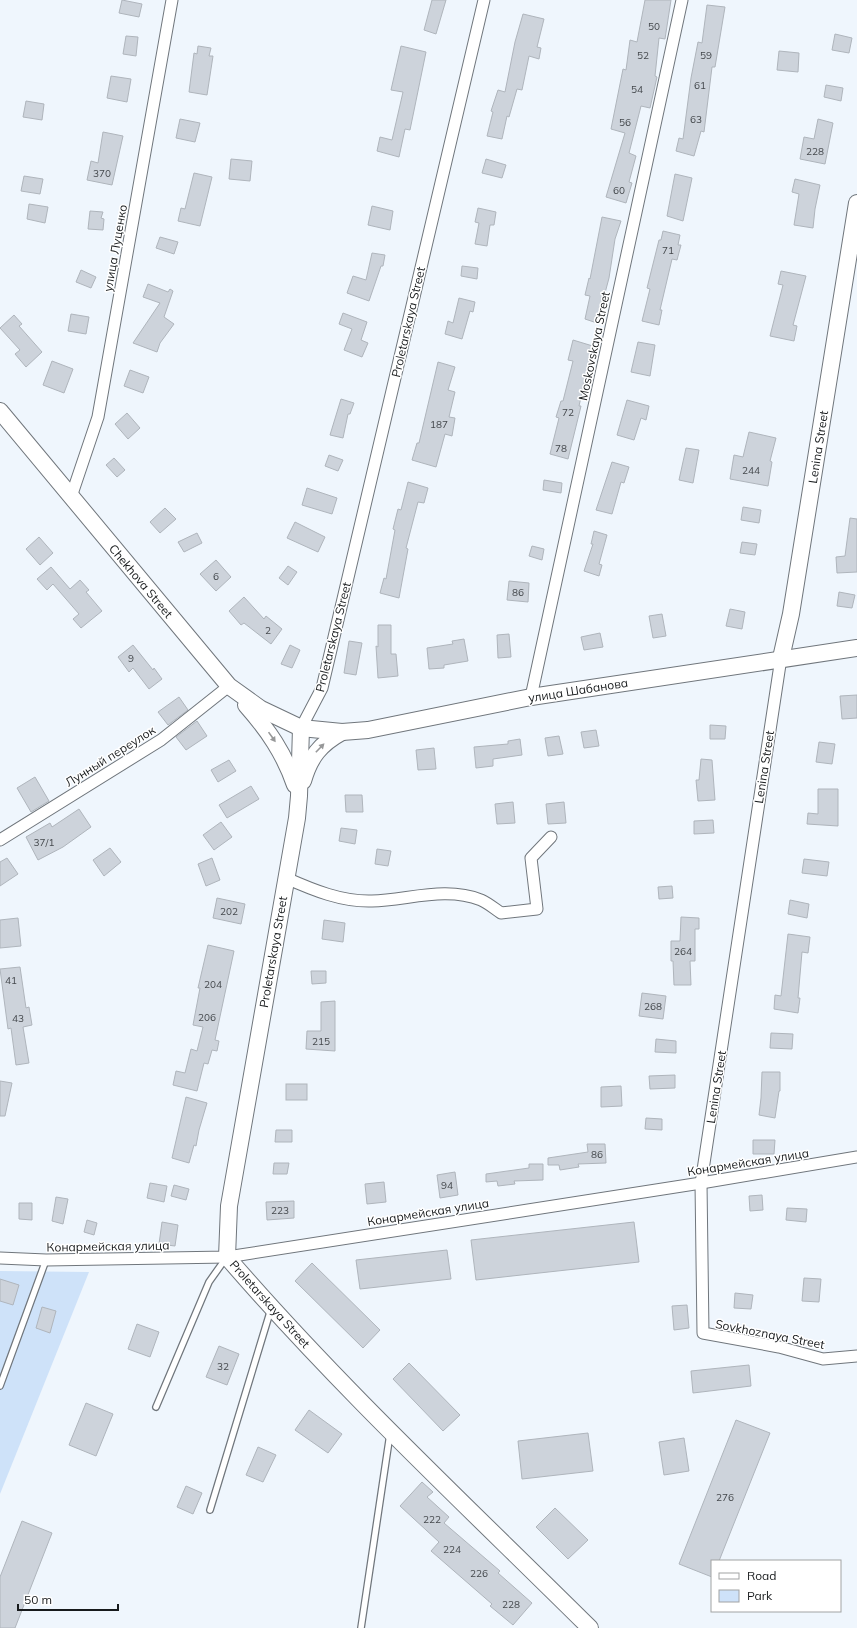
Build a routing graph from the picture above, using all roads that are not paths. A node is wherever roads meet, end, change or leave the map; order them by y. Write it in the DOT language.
graph roads {
  1 [pos="172,0"];
  2 [pos="484,0"];
  3 [pos="682,0"];
  4 [pos="857,203"];
  5 [pos="0,411"];
  6 [pos="72,497"];
  7 [pos="857,648"];
  8 [pos="781,658"];
  9 [pos="229,686"];
  10 [pos="531,697"];
  11 [pos="301,728"];
  12 [pos="342,732"];
  13 [pos="299,796"];
  14 [pos="551,837"];
  15 [pos="0,840"];
  16 [pos="286,878"];
  17 [pos="857,1157"];
  18 [pos="701,1183"];
  19 [pos="227,1257"];
  20 [pos="0,1258"];
  21 [pos="46,1260"];
  22 [pos="271,1308"];
  23 [pos="702,1333"];
  24 [pos="857,1356"];
  25 [pos="0,1386"];
  26 [pos="156,1407"];
  27 [pos="390,1430"];
  28 [pos="210,1510"];
  29 [pos="361,1628"];
  30 [pos="590,1628"];
  1 -- 6 [label="street, улица Луценко"];
  2 -- 11 [label="street, Proletarskaya Street"];
  3 -- 10 [label="street, Moskovskaya Street"];
  4 -- 8 [label="street, Lenina Street"];
  5 -- 6 [label="street, Chekhova Street"];
  6 -- 9 [label="street, Chekhova Street"];
  7 -- 8 [label="street, улица Шабанова"];
  8 -- 10 [label="street, улица Шабанова"];
  8 -- 18 [label="street, Lenina Street"];
  9 -- 11 [label="street, Chekhova Street"];
  9 -- 13 [label="street, one-way"];
  9 -- 15 [label="street, Лунный переулок"];
  10 -- 12 [label="street, улица Шабанова"];
  11 -- 12 [label="street, улица Шабанова"];
  11 -- 13 [label="street, Proletarskaya Street"];
  13 -- 12 [label="street, one-way"];
  13 -- 16 [label="street, Proletarskaya Street"];
  14 -- 16 [label="street"];
  16 -- 19 [label="street, Proletarskaya Street"];
  17 -- 18 [label="street, Конармейская улица"];
  18 -- 19 [label="street, Конармейская улица"];
  18 -- 23 [label="street, Lenina Street"];
  19 -- 21 [label="street, Конармейская улица"];
  19 -- 22 [label="street, Proletarskaya Street"];
  19 -- 26 [label="lane"];
  20 -- 21 [label="street, Конармейская улица"];
  21 -- 25 [label="lane"];
  22 -- 27 [label="street, Proletarskaya Street"];
  22 -- 28 [label="lane"];
  23 -- 24 [label="street, Sovkhoznaya Street"];
  27 -- 29 [label="lane"];
  27 -- 30 [label="street, Proletarskaya Street"];
}
